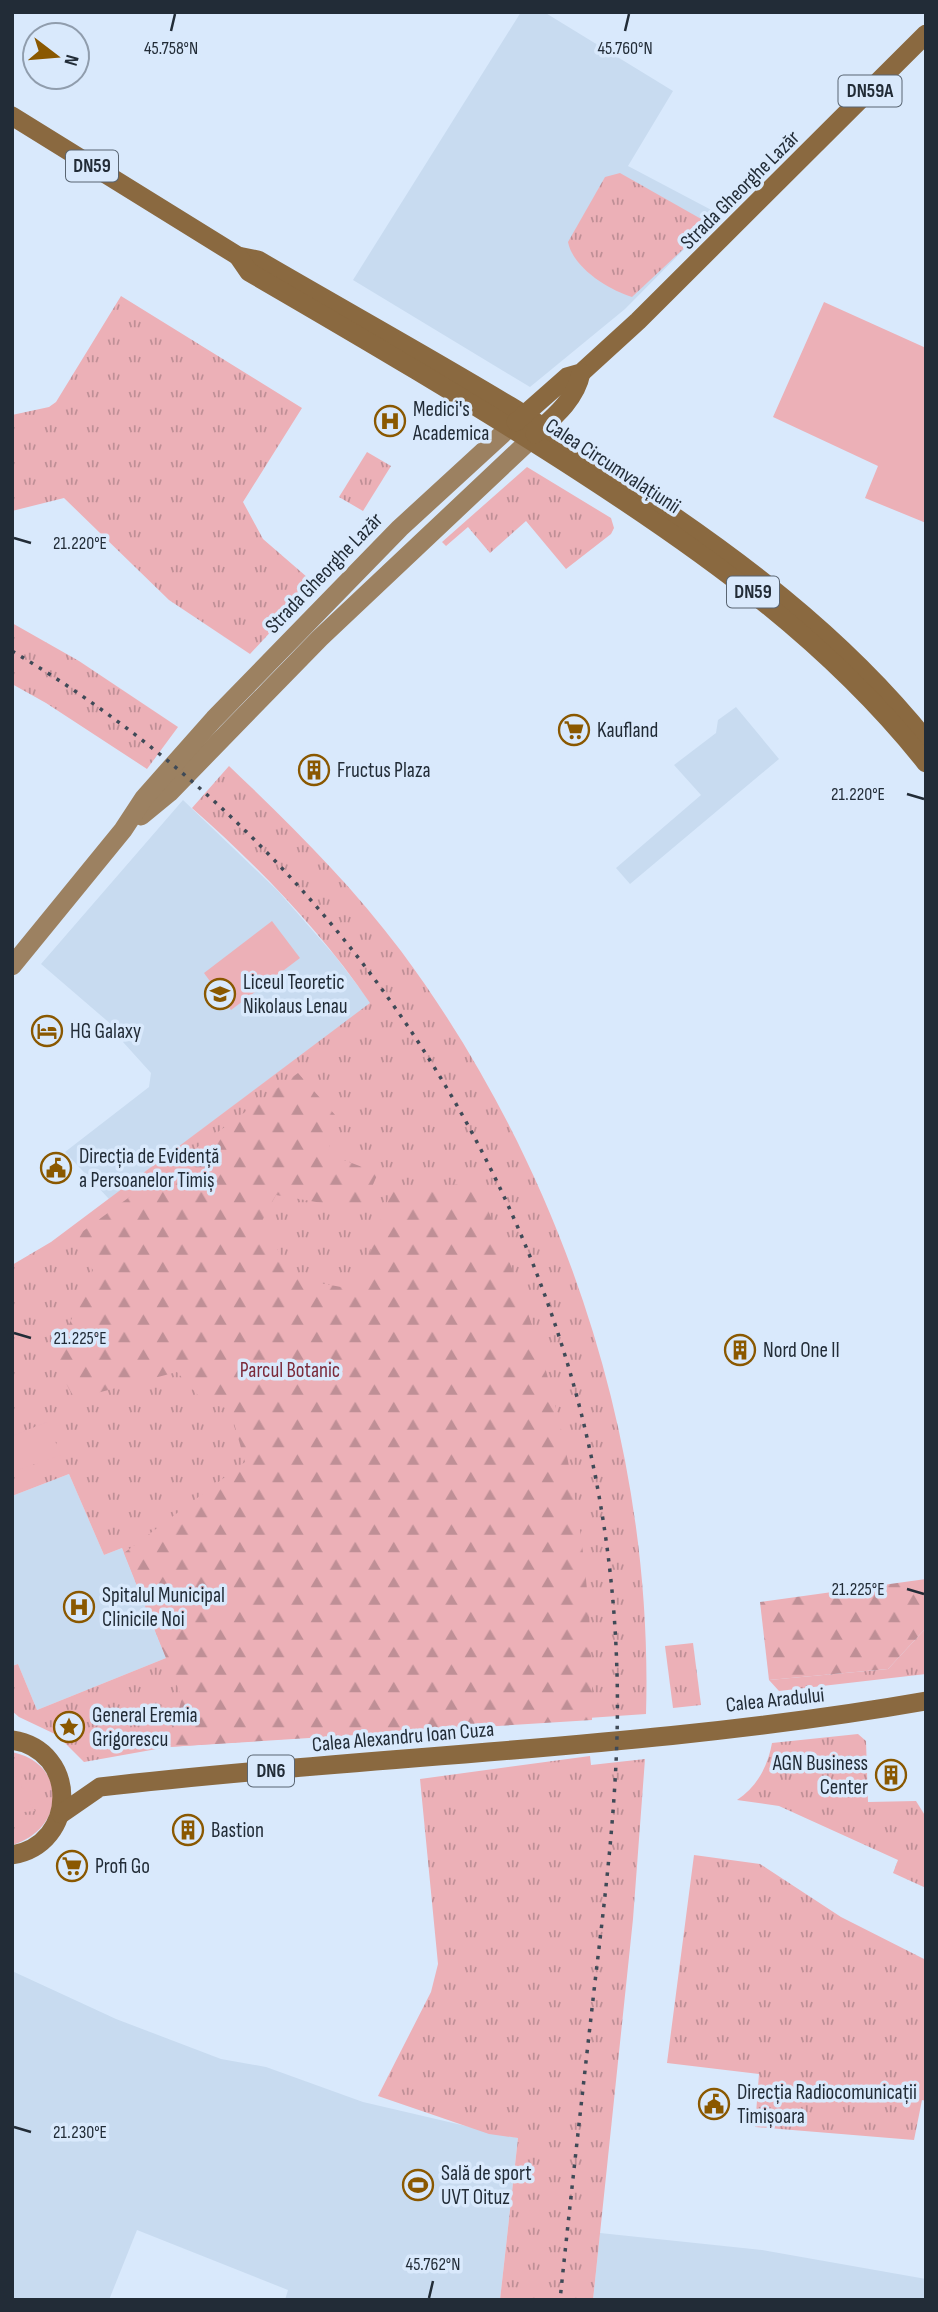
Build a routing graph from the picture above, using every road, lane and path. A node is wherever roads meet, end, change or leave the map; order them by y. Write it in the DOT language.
graph roads {
  1 [pos="926,34"];
  2 [pos="12,116"];
  3 [pos="581,373"];
  4 [pos="517,421"];
  5 [pos="536,433"];
  6 [pos="926,740"];
  7 [pos="926,763"];
  8 [pos="123,830"];
  9 [pos="12,966"];
  10 [pos="926,1701"];
  11 [pos="888,1708"];
  12 [pos="926,1716"];
  13 [pos="668,1735"];
  14 [pos="13,1739"];
  15 [pos="57,1770"];
  16 [pos="100,1787"];
  17 [pos="61,1814"];
  18 [pos="12,1855"];
  1 -- 3 [label="main road, Strada Gheorghe Lazăr / DN59A"];
  2 -- 4 [label="main road, Calea Circumvalațiunii / DN59"];
  3 -- 4 [label="main road, Strada Gheorghe Lazăr / DN59A"];
  3 -- 5 [label="main road, Strada Gheorghe Lazăr / DN59A"];
  4 -- 5 [label="main road, Calea Circumvalațiunii / DN59"];
  4 -- 8 [label="main road, Strada Gheorghe Lazăr"];
  5 -- 6 [label="main road, Calea Circumvalațiunii / DN59"];
  5 -- 7 [label="main road, Calea Circumvalațiunii / DN59"];
  5 -- 8 [label="main road, Strada Gheorghe Lazăr"];
  8 -- 9 [label="main road, Strada Gheorghe Lazăr"];
  10 -- 11 [label="main road, Calea Aradului / DN6"];
  11 -- 12 [label="main road, Calea Aradului / DN6"];
  11 -- 13 [label="main road, Calea Aradului / DN6"];
  13 -- 16 [label="main road, Calea Alexandru Ioan Cuza / DN6"];
  14 -- 15 [label="main road, DN6"];
  15 -- 16 [label="main road, Calea Alexandru Ioan Cuza / DN6"];
  15 -- 17 [label="main road"];
  16 -- 17 [label="main road, Calea Alexandru Ioan Cuza / DN6"];
  17 -- 18 [label="main road, DN6"];
}
